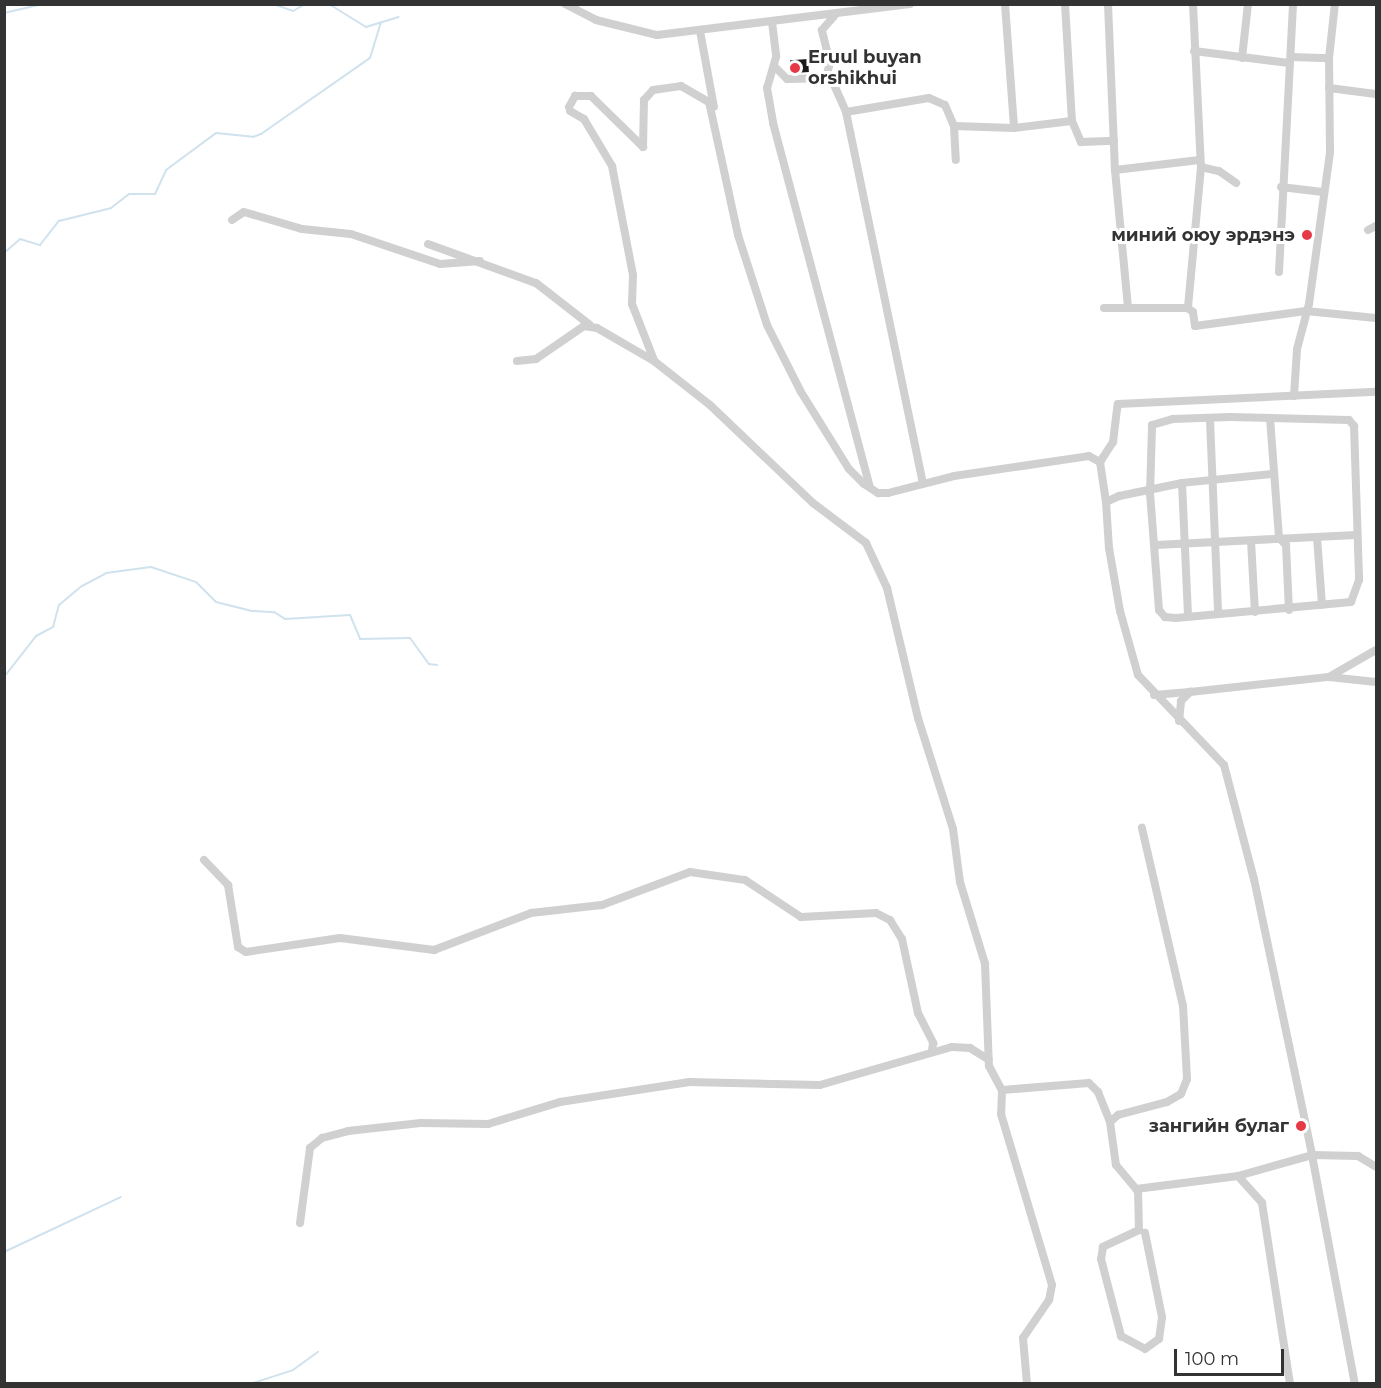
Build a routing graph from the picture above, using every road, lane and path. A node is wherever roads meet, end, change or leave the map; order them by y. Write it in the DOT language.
graph roads {
  1 [pos="565,4"];
  2 [pos="825,4"];
  3 [pos="910,4"];
  4 [pos="1005,4"];
  5 [pos="1065,4"];
  6 [pos="1108,4"];
  7 [pos="1193,4"];
  8 [pos="1248,4"];
  9 [pos="1293,4"];
  10 [pos="1335,4"];
  11 [pos="831,16"];
  12 [pos="772,22"];
  13 [pos="700,31"];
  14 [pos="1194,51"];
  15 [pos="1242,58"];
  16 [pos="1329,58"];
  17 [pos="1290,60"];
  18 [pos="775,67"];
  19 [pos="826,77"];
  20 [pos="1329,88"];
  21 [pos="1377,94"];
  22 [pos="846,112"];
  23 [pos="1072,121"];
  24 [pos="954,126"];
  25 [pos="1014,128"];
  26 [pos="1114,141"];
  27 [pos="956,160"];
  28 [pos="1200,164"];
  29 [pos="1115,170"];
  30 [pos="1236,183"];
  31 [pos="1281,187"];
  32 [pos="1323,192"];
  33 [pos="232,220"];
  34 [pos="1377,225"];
  35 [pos="1368,230"];
  36 [pos="428,244"];
  37 [pos="480,261"];
  38 [pos="1279,272"];
  39 [pos="758,292"];
  40 [pos="1128,307"];
  41 [pos="1104,308"];
  42 [pos="1188,308"];
  43 [pos="1306,310"];
  44 [pos="1377,318"];
  45 [pos="590,325"];
  46 [pos="518,361"];
  47 [pos="654,361"];
  48 [pos="1377,392"];
  49 [pos="1294,396"];
  50 [pos="1270,418"];
  51 [pos="1210,420"];
  52 [pos="1100,462"];
  53 [pos="1273,474"];
  54 [pos="1211,479"];
  55 [pos="923,483"];
  56 [pos="1182,483"];
  57 [pos="870,487"];
  58 [pos="1150,488"];
  59 [pos="1106,502"];
  60 [pos="1356,535"];
  61 [pos="1317,537"];
  62 [pos="1282,539"];
  63 [pos="1251,541"];
  64 [pos="1216,542"];
  65 [pos="1185,544"];
  66 [pos="1156,545"];
  67 [pos="1322,605"];
  68 [pos="1289,610"];
  69 [pos="1255,612"];
  70 [pos="1218,614"];
  71 [pos="1188,617"];
  72 [pos="1377,650"];
  73 [pos="1329,677"];
  74 [pos="1377,682"];
  75 [pos="1190,692"];
  76 [pos="1154,695"];
  77 [pos="1179,721"];
  78 [pos="1142,828"];
  79 [pos="204,860"];
  80 [pos="932,1050"];
  81 [pos="989,1060"];
  82 [pos="1002,1090"];
  83 [pos="1110,1122"];
  84 [pos="1312,1155"];
  85 [pos="1377,1167"];
  86 [pos="1238,1176"];
  87 [pos="1138,1190"];
  88 [pos="300,1223"];
  89 [pos="1144,1233"];
  90 [pos="1027,1383"];
  91 [pos="1290,1383"];
  92 [pos="1355,1383"];
  1 -- 13 [label="street"];
  2 -- 11 [label="street"];
  3 -- 11 [label="street"];
  4 -- 25 [label="street"];
  5 -- 23 [label="street"];
  6 -- 26 [label="street"];
  7 -- 14 [label="street"];
  8 -- 15 [label="street"];
  9 -- 17 [label="street"];
  10 -- 16 [label="street"];
  11 -- 12 [label="street"];
  11 -- 19 [label="street"];
  12 -- 13 [label="street"];
  12 -- 18 [label="street"];
  13 -- 39 [label="street"];
  14 -- 15 [label="street"];
  14 -- 28 [label="street"];
  15 -- 17 [label="street"];
  16 -- 17 [label="street"];
  16 -- 20 [label="street"];
  17 -- 31 [label="street"];
  18 -- 19 [label="street"];
  18 -- 57 [label="street"];
  19 -- 22 [label="street"];
  20 -- 21 [label="street"];
  20 -- 32 [label="street"];
  22 -- 24 [label="street"];
  22 -- 55 [label="street"];
  23 -- 25 [label="street"];
  23 -- 26 [label="street"];
  24 -- 25 [label="street"];
  24 -- 27 [label="street"];
  26 -- 29 [label="street"];
  28 -- 29 [label="street"];
  28 -- 30 [label="street"];
  28 -- 42 [label="street"];
  29 -- 40 [label="street"];
  31 -- 32 [label="street"];
  31 -- 38 [label="street"];
  32 -- 43 [label="street"];
  33 -- 37 [label="street"];
  34 -- 35 [label="street"];
  36 -- 37 [label="street"];
  37 -- 45 [label="street"];
  39 -- 47 [label="street"];
  39 -- 57 [label="street"];
  40 -- 41 [label="street"];
  40 -- 42 [label="street"];
  42 -- 43 [label="street"];
  43 -- 44 [label="street"];
  43 -- 49 [label="street"];
  45 -- 46 [label="street"];
  45 -- 47 [label="street"];
  47 -- 81 [label="street"];
  48 -- 49 [label="street"];
  49 -- 52 [label="street"];
  50 -- 51 [label="street"];
  50 -- 53 [label="street"];
  50 -- 60 [label="street"];
  51 -- 54 [label="street"];
  51 -- 58 [label="street"];
  52 -- 55 [label="street"];
  52 -- 59 [label="street"];
  53 -- 54 [label="street"];
  53 -- 62 [label="street"];
  54 -- 56 [label="street"];
  54 -- 64 [label="street"];
  55 -- 57 [label="street"];
  56 -- 58 [label="street"];
  56 -- 65 [label="street"];
  58 -- 59 [label="street"];
  58 -- 66 [label="street"];
  59 -- 76 [label="street"];
  60 -- 61 [label="street"];
  60 -- 67 [label="street"];
  61 -- 62 [label="street"];
  61 -- 67 [label="street"];
  62 -- 63 [label="street"];
  62 -- 68 [label="street"];
  63 -- 64 [label="street"];
  63 -- 69 [label="street"];
  64 -- 65 [label="street"];
  64 -- 70 [label="street"];
  65 -- 66 [label="street"];
  65 -- 71 [label="street"];
  66 -- 71 [label="street"];
  67 -- 68 [label="street"];
  68 -- 69 [label="street"];
  69 -- 70 [label="street"];
  70 -- 71 [label="street"];
  72 -- 73 [label="street"];
  73 -- 74 [label="street"];
  73 -- 75 [label="street"];
  75 -- 76 [label="street"];
  75 -- 77 [label="street"];
  76 -- 77 [label="street"];
  77 -- 84 [label="street"];
  78 -- 83 [label="street"];
  79 -- 80 [label="street"];
  80 -- 81 [label="street"];
  80 -- 88 [label="street"];
  81 -- 82 [label="street"];
  82 -- 83 [label="street"];
  82 -- 90 [label="street"];
  83 -- 87 [label="street"];
  84 -- 85 [label="street"];
  84 -- 86 [label="street"];
  84 -- 92 [label="street"];
  86 -- 87 [label="street"];
  86 -- 91 [label="street"];
  87 -- 89 [label="street"];
}
